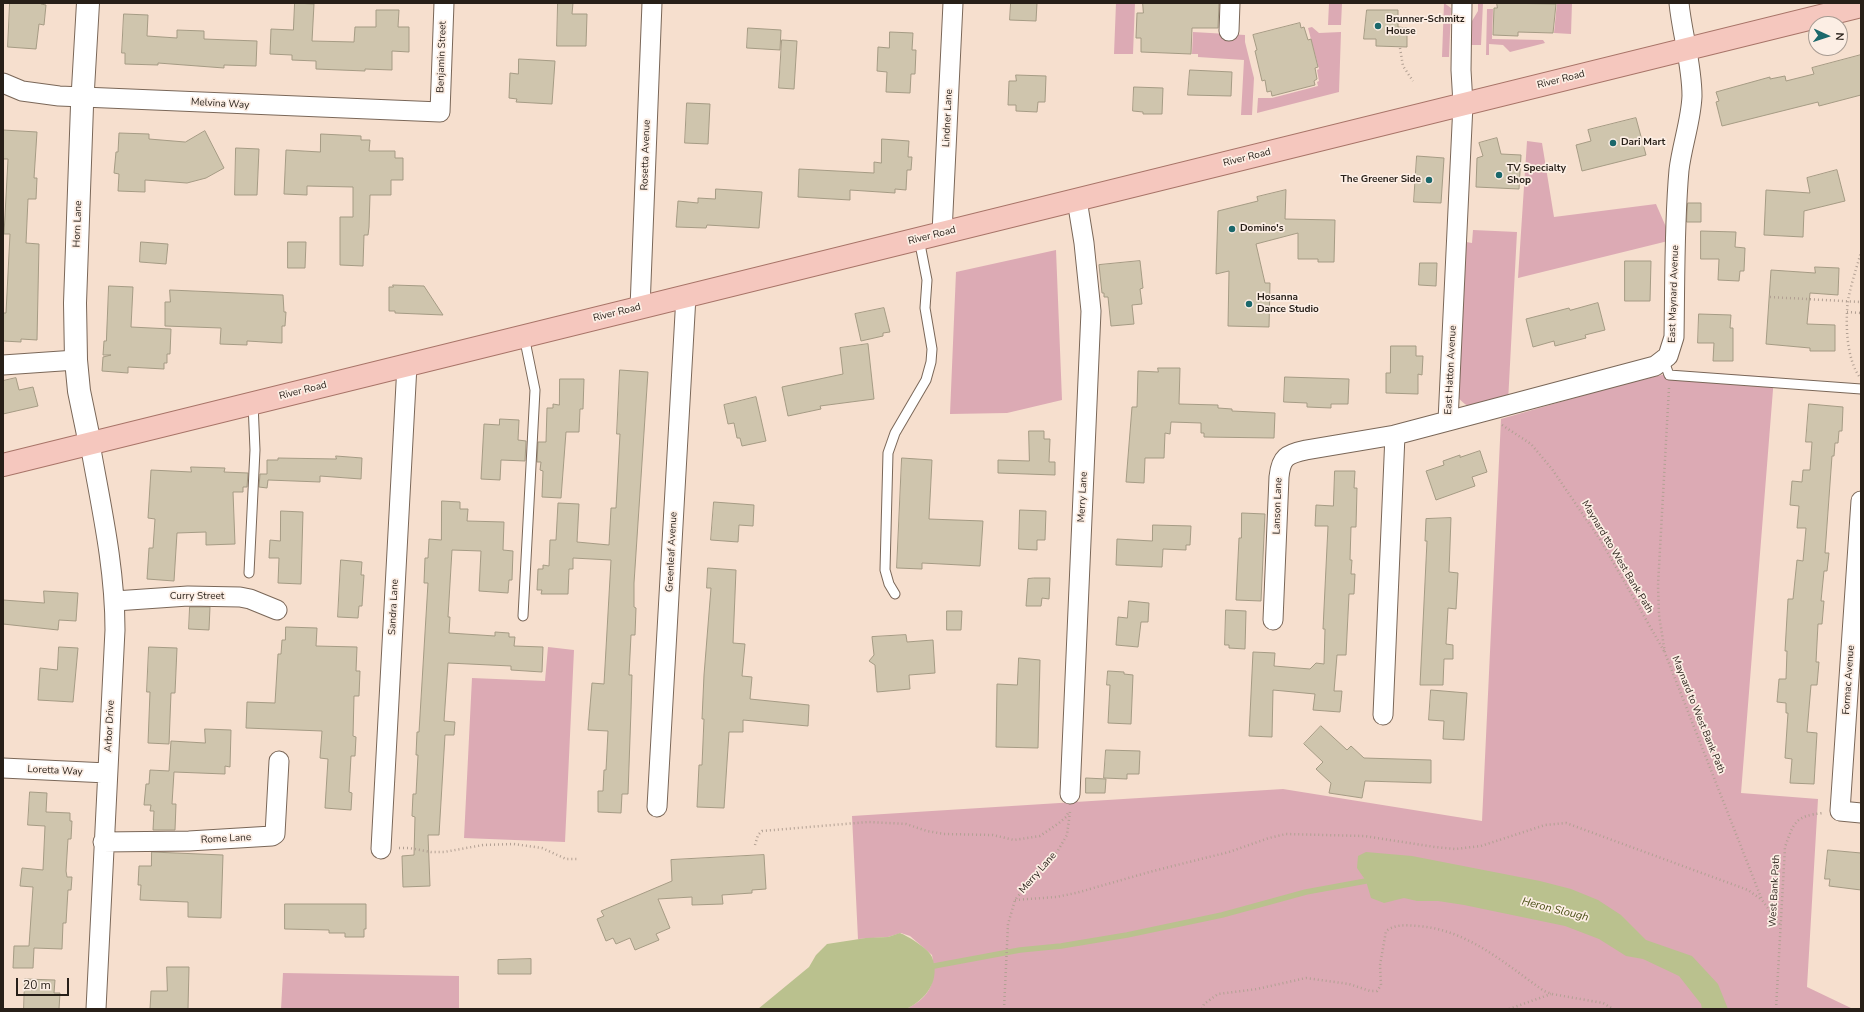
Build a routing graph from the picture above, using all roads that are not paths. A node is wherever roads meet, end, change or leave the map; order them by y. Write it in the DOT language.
graph roads {
  1 [pos="88,3"];
  2 [pos="444,3"];
  3 [pos="652,3"];
  4 [pos="953,3"];
  5 [pos="1230,3"];
  6 [pos="1462,3"];
  7 [pos="1679,3"];
  8 [pos="1861,6"];
  9 [pos="1229,31"];
  10 [pos="1687,49"];
  11 [pos="3,83"];
  12 [pos="83,98"];
  13 [pos="1463,104"];
  14 [pos="440,112"];
  15 [pos="1077,200"];
  16 [pos="942,233"];
  17 [pos="919,239"];
  18 [pos="686,296"];
  19 [pos="640,308"];
  20 [pos="524,336"];
  21 [pos="76,360"];
  22 [pos="3,365"];
  23 [pos="407,365"];
  24 [pos="1667,368"];
  25 [pos="1861,389"];
  26 [pos="253,403"];
  27 [pos="1448,421"];
  28 [pos="1395,435"];
  29 [pos="90,444"];
  30 [pos="3,465"];
  31 [pos="1861,501"];
  32 [pos="249,573"];
  33 [pos="895,594"];
  34 [pos="115,601"];
  35 [pos="277,610"];
  36 [pos="523,616"];
  37 [pos="1273,620"];
  38 [pos="1382,715"];
  39 [pos="279,761"];
  40 [pos="3,768"];
  41 [pos="107,773"];
  42 [pos="1070,802"];
  43 [pos="657,807"];
  44 [pos="1861,813"];
  45 [pos="103,842"];
  46 [pos="381,849"];
  47 [pos="96,1009"];
  1 -- 12 [label="street, Horn Lane"];
  2 -- 14 [label="street, Benjamin Street"];
  3 -- 19 [label="street, Rosetta Avenue"];
  4 -- 16 [label="street, Lindner Lane"];
  5 -- 9 [label="street"];
  6 -- 13 [label="street, East Hatton Avenue"];
  7 -- 10 [label="street, East Maynard Avenue"];
  8 -- 10 [label="main road, River Road"];
  10 -- 13 [label="main road, River Road"];
  10 -- 24 [label="street, East Maynard Avenue"];
  11 -- 12 [label="street, Melvina Way"];
  12 -- 14 [label="street, Melvina Way"];
  12 -- 21 [label="street, Horn Lane"];
  13 -- 15 [label="main road, River Road"];
  13 -- 27 [label="street, East Hatton Avenue"];
  15 -- 16 [label="main road, River Road"];
  15 -- 42 [label="street, Merry Lane"];
  16 -- 17 [label="main road, River Road"];
  17 -- 18 [label="main road, River Road"];
  17 -- 33 [label="lane"];
  18 -- 19 [label="main road, River Road"];
  18 -- 43 [label="street, Greenleaf Avenue"];
  19 -- 20 [label="main road, River Road"];
  20 -- 23 [label="main road, River Road"];
  20 -- 36 [label="lane"];
  21 -- 22 [label="street"];
  21 -- 29 [label="street, Horn Lane"];
  23 -- 26 [label="main road, River Road"];
  23 -- 46 [label="street, Sandra Lane"];
  24 -- 25 [label="lane"];
  24 -- 27 [label="street"];
  26 -- 29 [label="main road, River Road"];
  26 -- 32 [label="lane"];
  27 -- 28 [label="street, East Hatton Avenue"];
  28 -- 37 [label="street, Lanson Lane"];
  28 -- 38 [label="street"];
  29 -- 30 [label="main road, River Road"];
  29 -- 34 [label="street, Arbor Drive"];
  31 -- 44 [label="street, Formac Avenue"];
  34 -- 35 [label="street, Curry Street"];
  34 -- 41 [label="street, Arbor Drive"];
  39 -- 45 [label="street, Rome Lane"];
  40 -- 41 [label="street, Loretta Way"];
  41 -- 45 [label="street, Arbor Drive"];
  45 -- 47 [label="street, Arbor Drive"];
}
